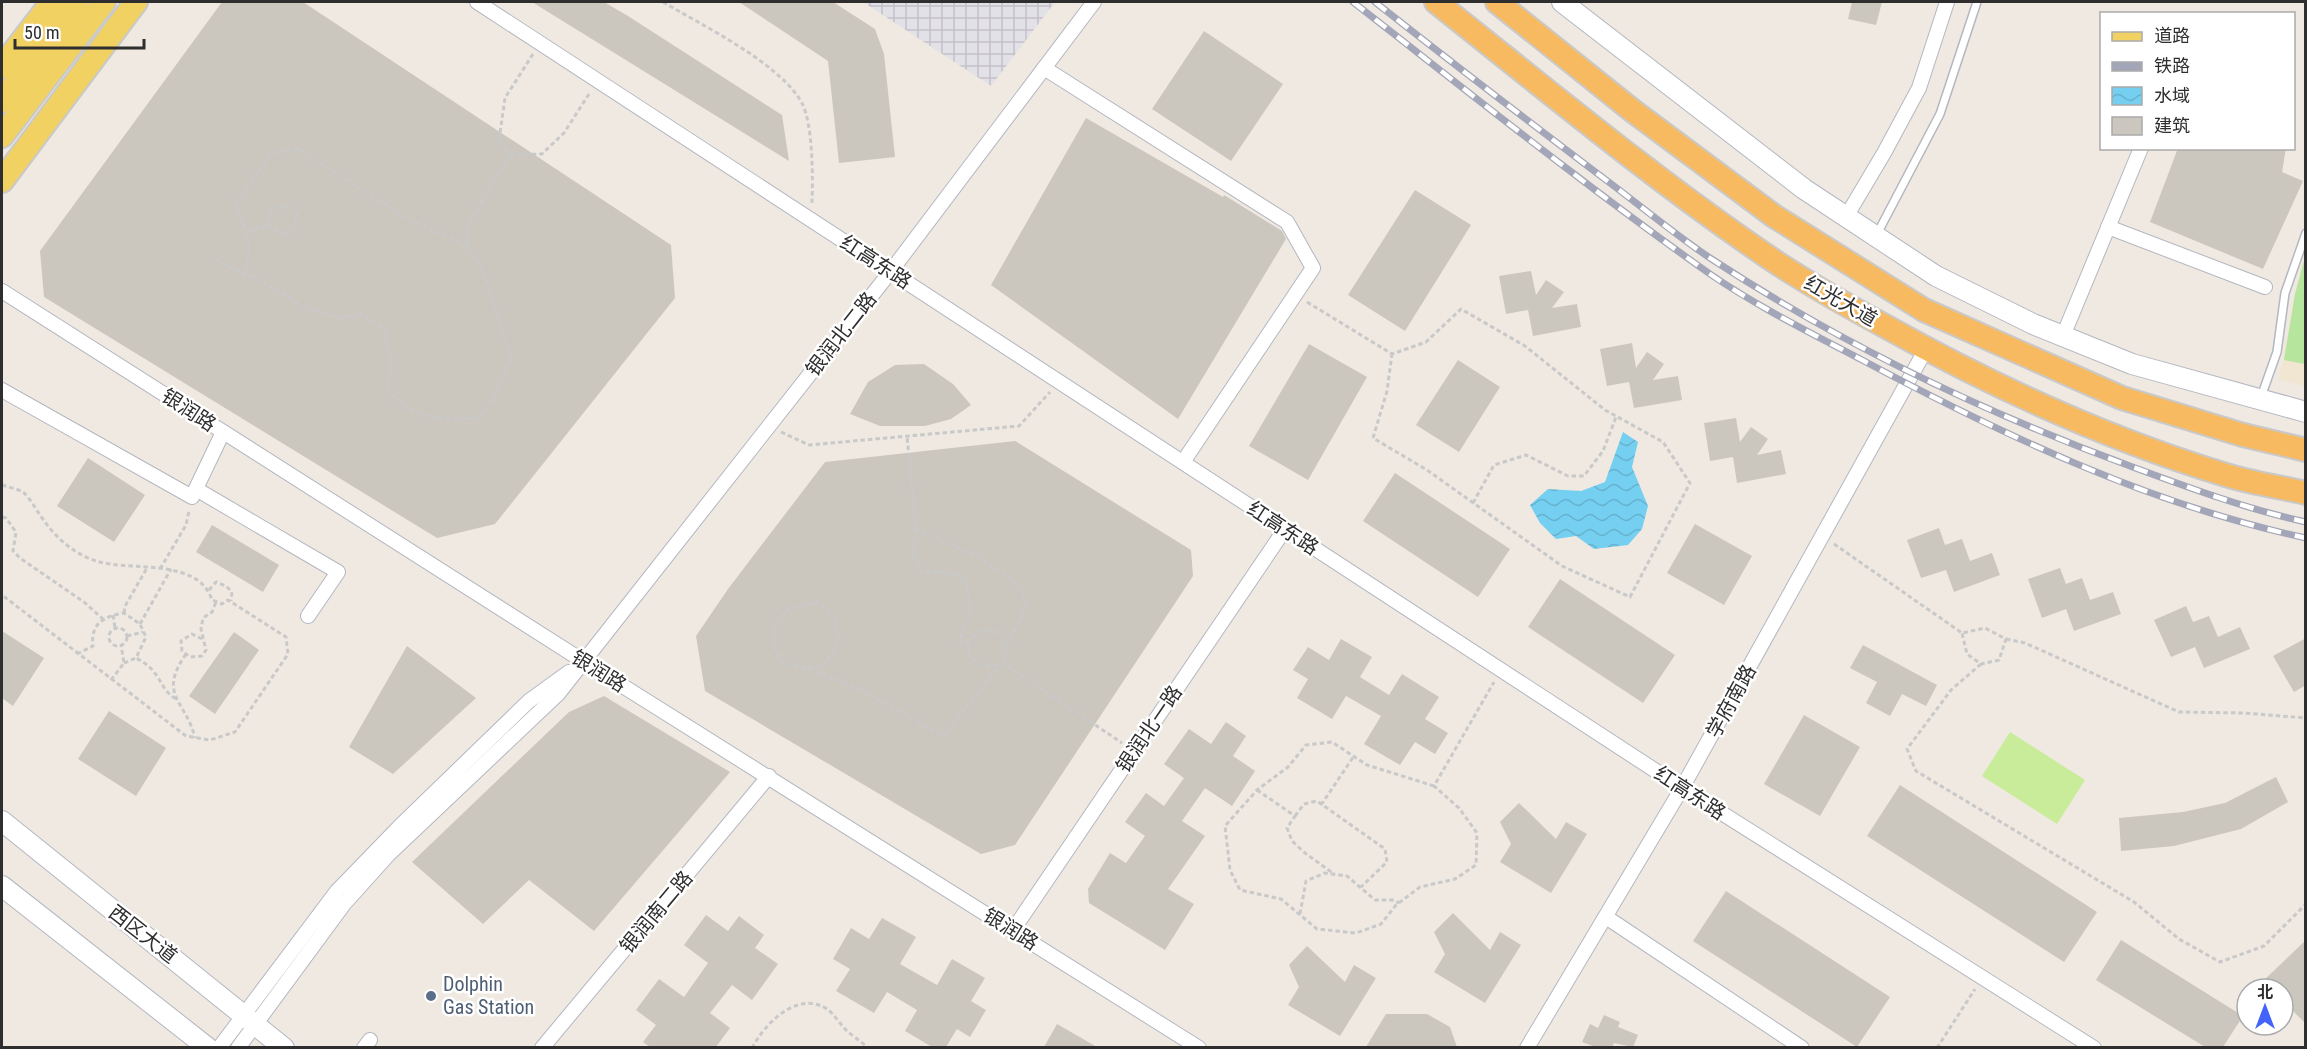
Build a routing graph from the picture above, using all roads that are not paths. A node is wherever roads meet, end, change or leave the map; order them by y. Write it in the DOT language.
graph roads {
  1 [pos="52,2"];
  2 [pos="77,2"];
  3 [pos="104,2"];
  4 [pos="136,2"];
  5 [pos="477,2"];
  6 [pos="1094,2"];
  7 [pos="1436,2"];
  8 [pos="1497,2"];
  9 [pos="1562,2"];
  10 [pos="1947,2"];
  11 [pos="1977,2"];
  12 [pos="2,68"];
  13 [pos="1044,68"];
  14 [pos="2,101"];
  15 [pos="2,136"];
  16 [pos="2140,150"];
  17 [pos="2,181"];
  18 [pos="1846,217"];
  19 [pos="2108,227"];
  20 [pos="2306,233"];
  21 [pos="1876,236"];
  22 [pos="891,271"];
  23 [pos="2265,287"];
  24 [pos="2,291"];
  25 [pos="2063,336"];
  26 [pos="1926,349"];
  27 [pos="2,390"];
  28 [pos="2260,399"];
  29 [pos="2306,412"];
  30 [pos="223,432"];
  31 [pos="2306,450"];
  32 [pos="1183,462"];
  33 [pos="194,493"];
  34 [pos="2306,493"];
  35 [pos="1285,529"];
  36 [pos="308,616"];
  37 [pos="583,661"];
  38 [pos="769,776"];
  39 [pos="1682,788"];
  40 [pos="2,821"];
  41 [pos="2,886"];
  42 [pos="1606,917"];
  43 [pos="1013,930"];
  44 [pos="250,1019"];
  45 [pos="208,1047"];
  46 [pos="219,1047"];
  47 [pos="238,1047"];
  48 [pos="284,1047"];
  49 [pos="542,1047"];
  50 [pos="1199,1047"];
  51 [pos="1527,1047"];
  52 [pos="1802,1047"];
  53 [pos="2094,1047"];
  1 -- 12 [label="main road"];
  2 -- 14 [label="main road"];
  3 -- 15 [label="main road"];
  4 -- 17 [label="main road"];
  5 -- 22 [label="street, 红高东路"];
  6 -- 13 [label="street, 银润北二路"];
  7 -- 26 [label="highway, 红光大道"];
  8 -- 31 [label="highway, 红光大道"];
  9 -- 18 [label="main road"];
  10 -- 18 [label="street"];
  11 -- 21 [label="lane"];
  13 -- 22 [label="street, 银润北二路"];
  13 -- 32 [label="street"];
  16 -- 19 [label="street"];
  18 -- 21 [label="main road"];
  19 -- 23 [label="street"];
  19 -- 25 [label="street"];
  20 -- 28 [label="lane"];
  21 -- 25 [label="main road"];
  22 -- 32 [label="street, 红高东路"];
  22 -- 37 [label="street, 银润北二路"];
  24 -- 30 [label="street, 银润路"];
  25 -- 28 [label="main road"];
  26 -- 34 [label="highway, 红光大道"];
  26 -- 39 [label="street, 学府南路"];
  27 -- 33 [label="street"];
  28 -- 29 [label="main road"];
  30 -- 33 [label="street"];
  30 -- 37 [label="street, 银润路"];
  32 -- 35 [label="street, 红高东路"];
  33 -- 36 [label="street"];
  35 -- 39 [label="street, 红高东路"];
  35 -- 43 [label="street, 银润北一路"];
  37 -- 38 [label="street, 银润路"];
  37 -- 44 [label="street, 银润北二路"];
  38 -- 43 [label="street, 银润路"];
  38 -- 49 [label="street, 银润南二路"];
  39 -- 42 [label="street, 学府南路"];
  39 -- 53 [label="street, 红高东路"];
  40 -- 44 [label="main road, 西区大道"];
  41 -- 45 [label="main road"];
  42 -- 51 [label="street, 学府南路"];
  42 -- 52 [label="street"];
  43 -- 50 [label="street, 银润路"];
  44 -- 46 [label="street"];
  44 -- 47 [label="street"];
  44 -- 48 [label="main road, 西区大道"];
}
